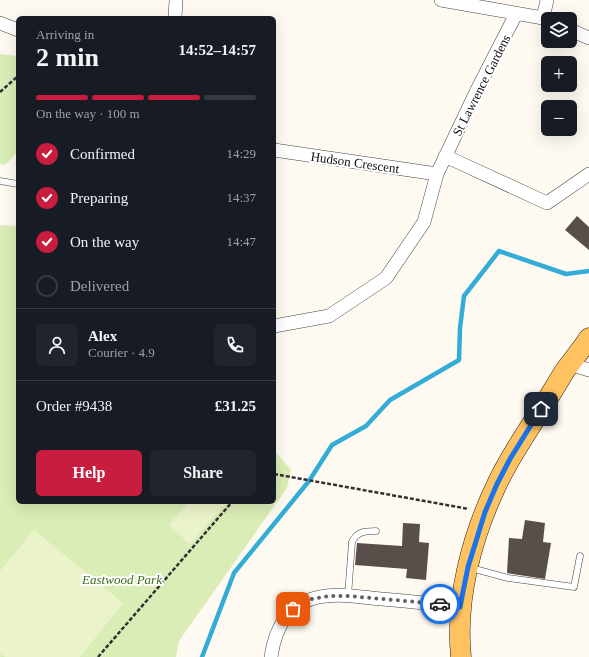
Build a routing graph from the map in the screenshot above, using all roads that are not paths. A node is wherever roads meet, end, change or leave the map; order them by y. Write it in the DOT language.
graph roads {
  1 [pos="176,0"];
  2 [pos="441,0"];
  3 [pos="547,0"];
  4 [pos="546,12"];
  5 [pos="516,14"];
  6 [pos="175,16"];
  7 [pos="541,18"];
  8 [pos="0,23"];
  9 [pos="16,29"];
  10 [pos="577,33"];
  11 [pos="589,38"];
  12 [pos="276,150"];
  13 [pos="445,156"];
  14 [pos="437,174"];
  15 [pos="589,174"];
  16 [pos="0,181"];
  17 [pos="16,184"];
  18 [pos="276,326"];
  19 [pos="589,338"];
  20 [pos="570,364"];
  21 [pos="589,370"];
  22 [pos="376,531"];
  23 [pos="580,556"];
  24 [pos="468,567"];
  25 [pos="348,596"];
  26 [pos="460,607"];
  27 [pos="272,657"];
  28 [pos="461,657"];
  1 -- 6 [label="street"];
  2 -- 5 [label="street"];
  3 -- 4 [label="street"];
  5 -- 7 [label="street"];
  5 -- 13 [label="street, St Lawrence Gardens"];
  8 -- 9 [label="street"];
  10 -- 11 [label="street"];
  12 -- 14 [label="street, Hudson Crescent"];
  13 -- 14 [label="street, St Lawrence Gardens"];
  13 -- 15 [label="street"];
  14 -- 18 [label="street, St Lawrence Gardens"];
  16 -- 17 [label="lane"];
  19 -- 20 [label="main road"];
  20 -- 21 [label="street"];
  20 -- 24 [label="main road"];
  22 -- 25 [label="lane"];
  23 -- 24 [label="lane"];
  24 -- 26 [label="main road"];
  25 -- 26 [label="street"];
  25 -- 27 [label="street"];
  26 -- 28 [label="main road"];
}
